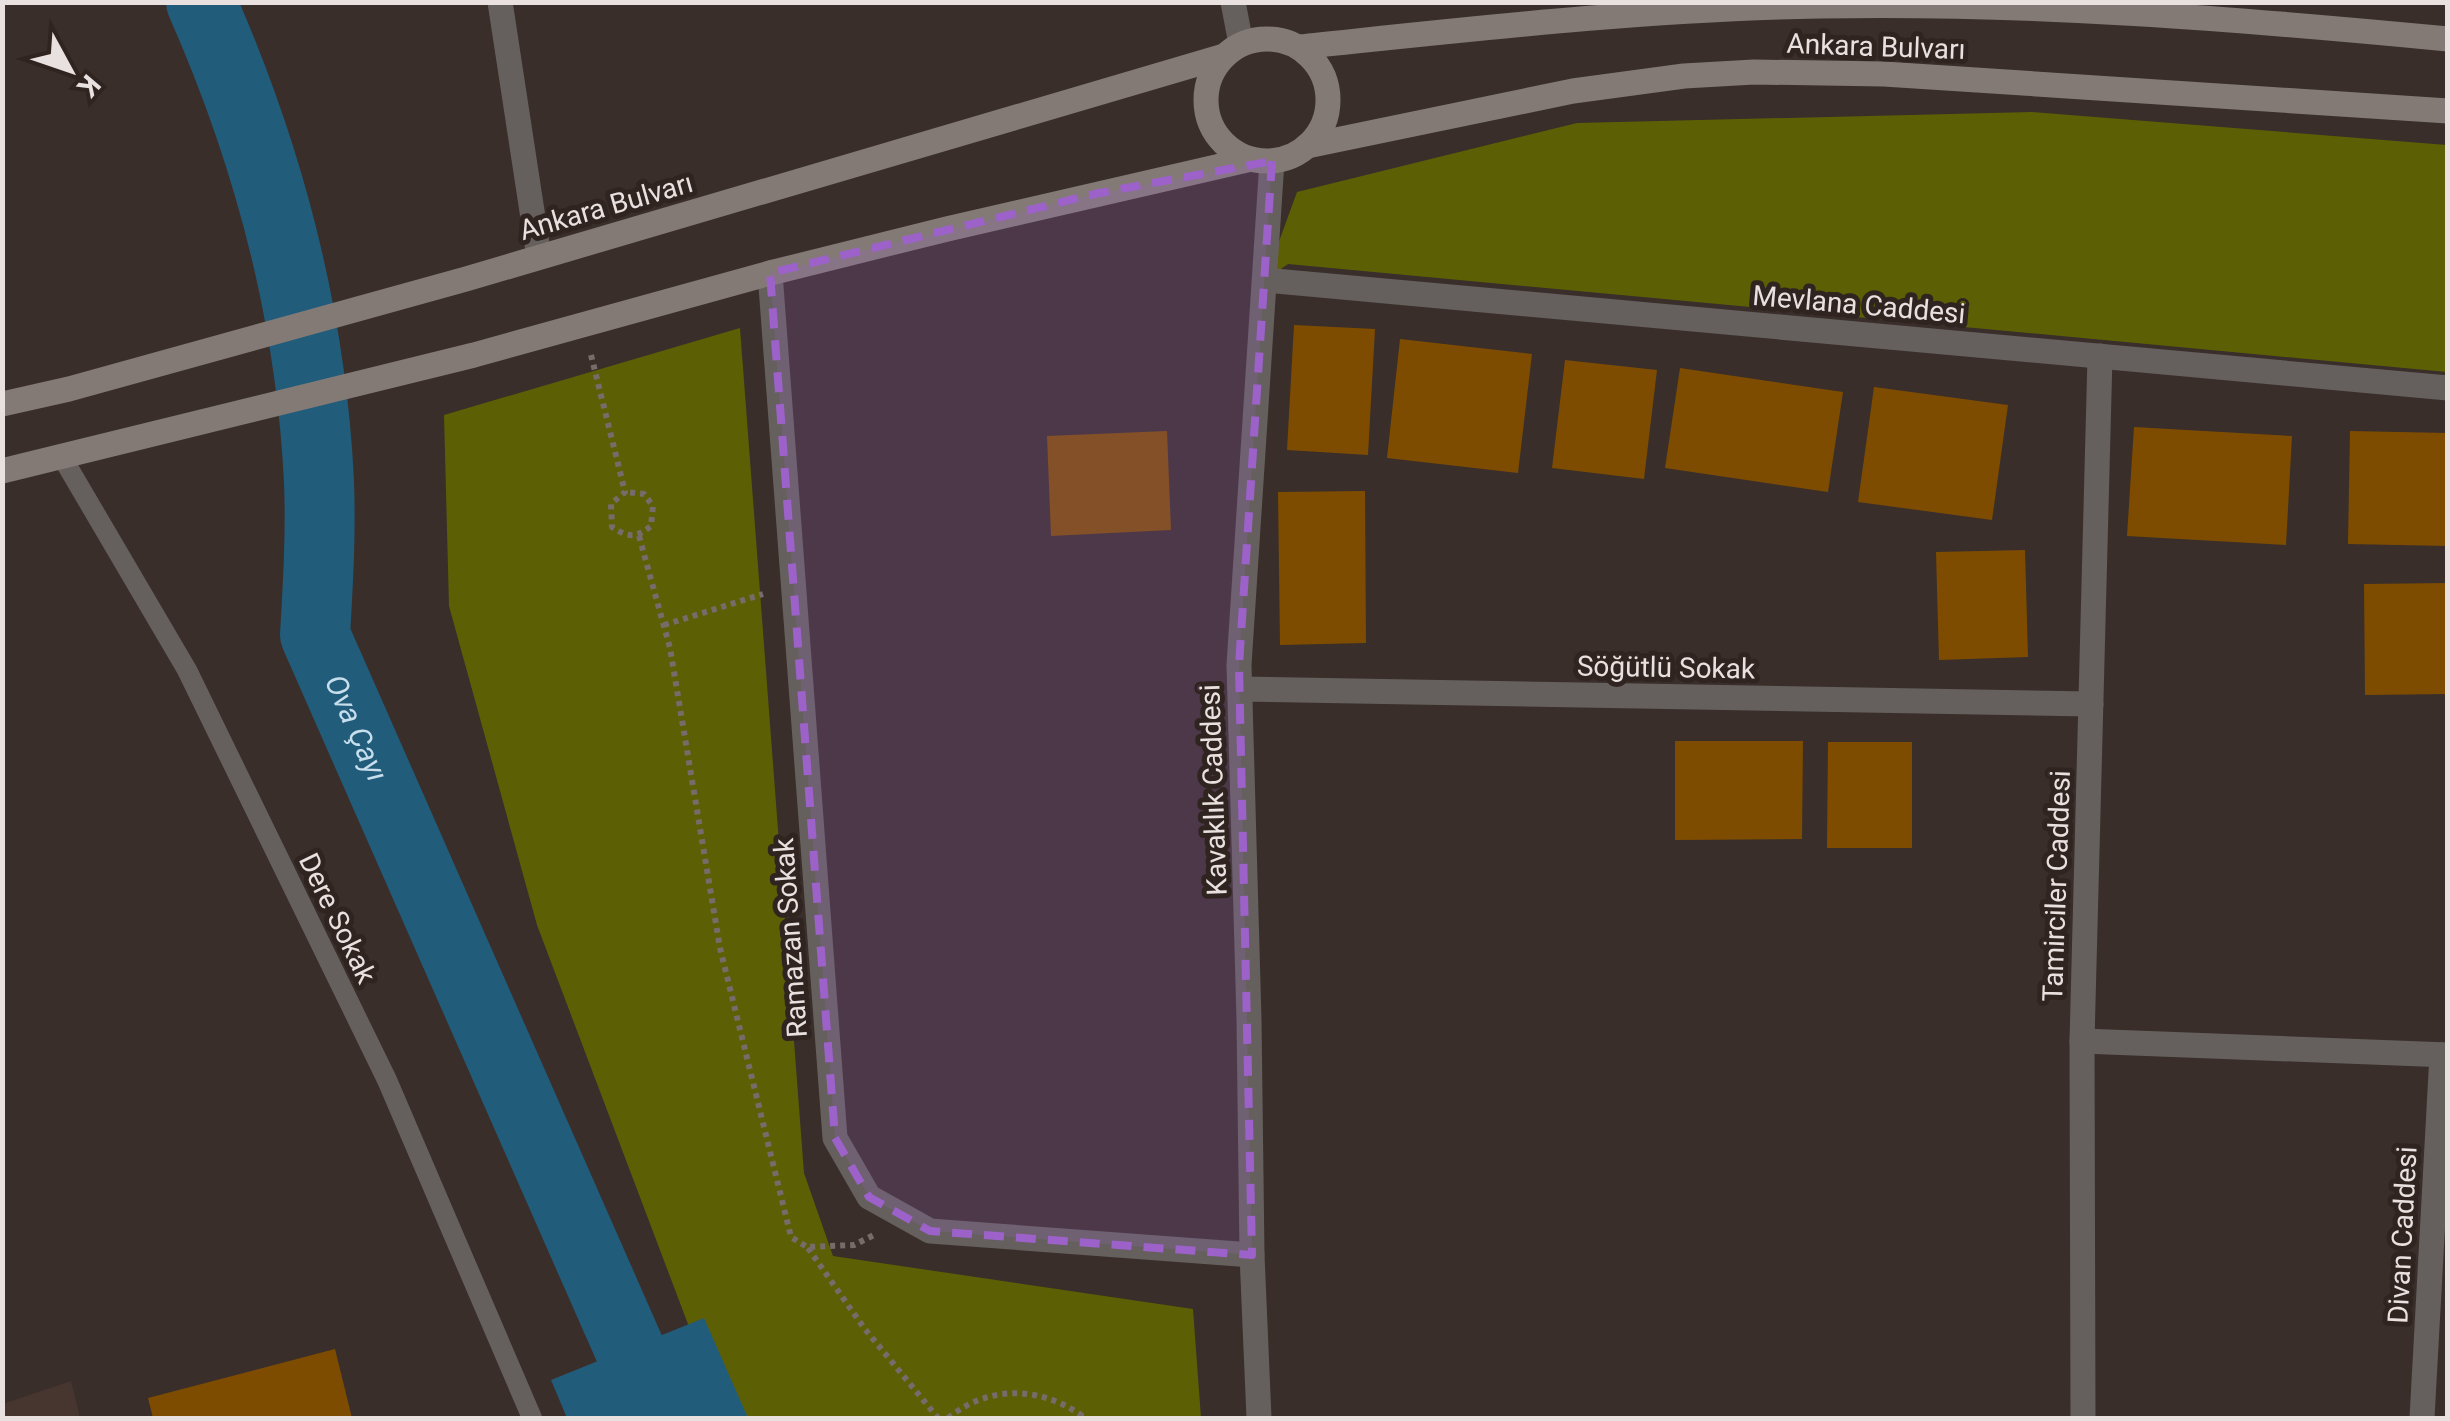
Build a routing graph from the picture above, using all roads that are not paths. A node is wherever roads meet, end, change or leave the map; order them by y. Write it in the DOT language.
graph roads {
  1 [pos="500,2"];
  2 [pos="1233,2"];
  3 [pos="1667,8"];
  4 [pos="2448,39"];
  5 [pos="1299,47"];
  6 [pos="1232,50"];
  7 [pos="2448,111"];
  8 [pos="1307,146"];
  9 [pos="1262,160"];
  10 [pos="539,257"];
  11 [pos="770,273"];
  12 [pos="1264,280"];
  13 [pos="2100,356"];
  14 [pos="2448,388"];
  15 [pos="2,404"];
  16 [pos="73,454"];
  17 [pos="2,471"];
  18 [pos="1240,689"];
  19 [pos="2091,704"];
  20 [pos="2082,1041"];
  21 [pos="2445,1055"];
  22 [pos="1252,1255"];
  23 [pos="532,1418"];
  24 [pos="1259,1418"];
  25 [pos="2083,1418"];
  26 [pos="2422,1418"];
  1 -- 10 [label="street"];
  2 -- 6 [label="street"];
  3 -- 4 [label="main road, Ankara Bulvarı"];
  3 -- 5 [label="main road, Ankara Bulvarı"];
  5 -- 6 [label="main road, Ankara Bulvarı"];
  5 -- 8 [label="main road"];
  6 -- 9 [label="main road"];
  6 -- 10 [label="main road, Ankara Bulvarı"];
  7 -- 8 [label="main road, Ankara Bulvarı"];
  8 -- 9 [label="main road, Ankara Bulvarı"];
  9 -- 11 [label="main road, Ankara Bulvarı"];
  9 -- 12 [label="street, Kavaklık Caddesi"];
  10 -- 15 [label="main road, Ankara Bulvarı"];
  11 -- 16 [label="main road, Ankara Bulvarı"];
  11 -- 22 [label="street, Ramazan Sokak"];
  12 -- 13 [label="street, Mevlana Caddesi"];
  12 -- 18 [label="street, Kavaklık Caddesi"];
  13 -- 14 [label="street, Mevlana Caddesi"];
  13 -- 19 [label="street, Tamirciler Caddesi"];
  16 -- 17 [label="main road"];
  16 -- 23 [label="lane, Dere Sokak"];
  18 -- 19 [label="street, Söğütlü Sokak"];
  18 -- 22 [label="street, Kavaklık Caddesi"];
  19 -- 20 [label="street, Tamirciler Caddesi"];
  20 -- 21 [label="street"];
  20 -- 25 [label="street, Tamirciler Caddesi"];
  21 -- 26 [label="street, Divan Caddesi"];
  22 -- 24 [label="street, Kavaklık Caddesi"];
}
